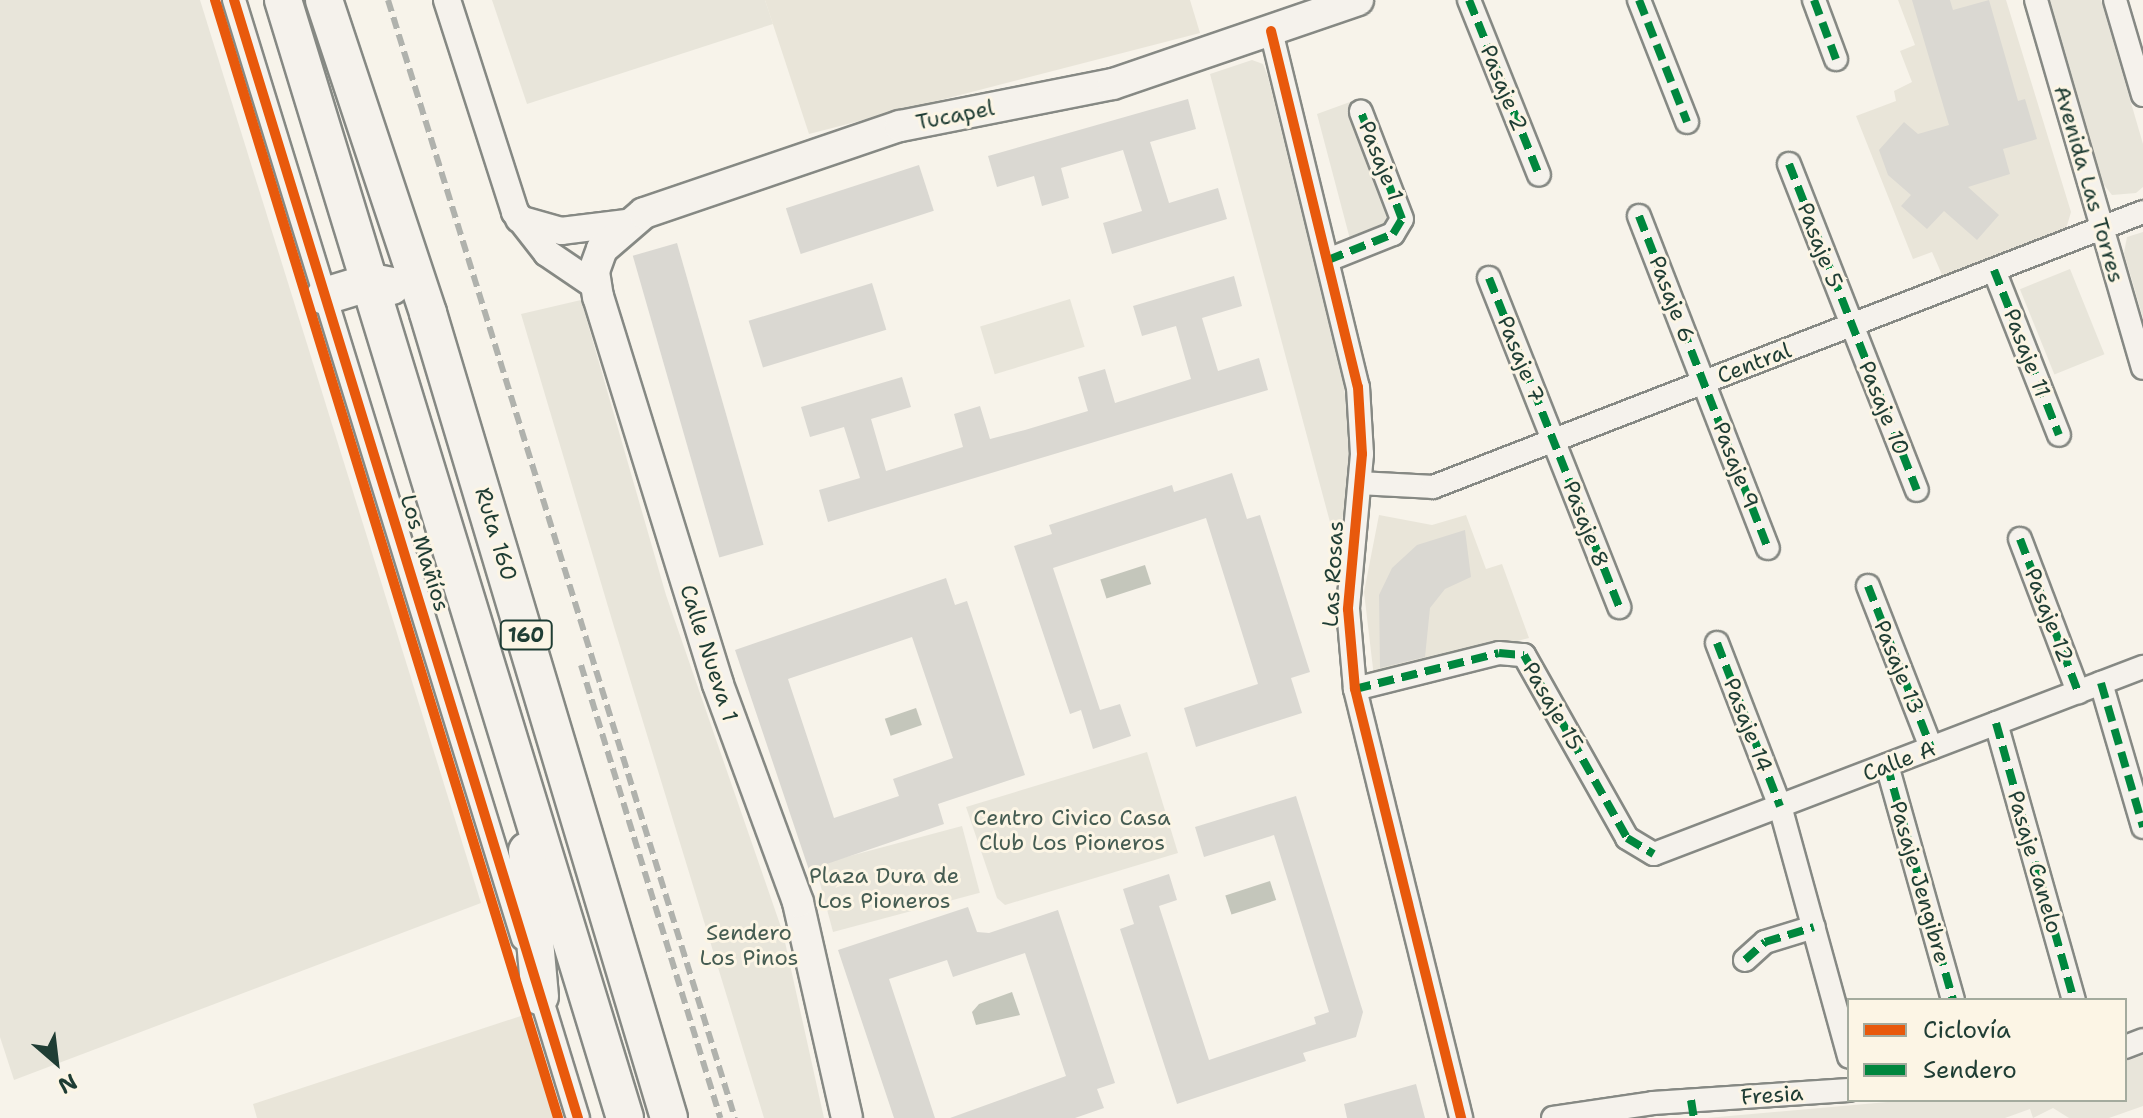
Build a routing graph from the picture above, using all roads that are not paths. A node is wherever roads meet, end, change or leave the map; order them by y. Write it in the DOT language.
graph roads {
  1 [pos="234,0"];
  2 [pos="283,0"];
  3 [pos="324,0"];
  4 [pos="447,0"];
  5 [pos="1358,0"];
  6 [pos="1469,0"];
  7 [pos="1639,0"];
  8 [pos="1814,0"];
  9 [pos="2036,0"];
  10 [pos="2115,0"];
  11 [pos="1271,31"];
  12 [pos="1836,59"];
  13 [pos="2143,95"];
  14 [pos="1361,112"];
  15 [pos="1687,122"];
  16 [pos="1789,164"];
  17 [pos="1539,175"];
  18 [pos="2143,212"];
  19 [pos="1639,216"];
  20 [pos="519,219"];
  21 [pos="625,223"];
  22 [pos="2102,228"];
  23 [pos="1328,260"];
  24 [pos="1994,270"];
  25 [pos="1489,278"];
  26 [pos="371,282"];
  27 [pos="594,285"];
  28 [pos="325,296"];
  29 [pos="428,313"];
  30 [pos="1851,325"];
  31 [pos="2143,368"];
  32 [pos="1704,383"];
  33 [pos="2059,435"];
  34 [pos="1553,441"];
  35 [pos="1360,483"];
  36 [pos="1917,490"];
  37 [pos="2020,539"];
  38 [pos="1768,548"];
  39 [pos="1868,586"];
  40 [pos="1619,607"];
  41 [pos="1717,643"];
  42 [pos="2143,667"];
  43 [pos="2101,683"];
  44 [pos="1355,689"];
  45 [pos="2078,692"];
  46 [pos="1996,723"];
  47 [pos="1931,748"];
  48 [pos="1887,765"];
  49 [pos="519,774"];
  50 [pos="1780,806"];
  51 [pos="2143,827"];
  52 [pos="1654,854"];
  53 [pos="1814,927"];
  54 [pos="1745,960"];
  55 [pos="540,996"];
  56 [pos="1952,998"];
  57 [pos="2073,998"];
  58 [pos="1847,1050"];
  59 [pos="1847,1090"];
  60 [pos="1693,1109"];
  61 [pos="578,1118"];
  62 [pos="625,1118"];
  63 [pos="669,1118"];
  64 [pos="847,1118"];
  65 [pos="1461,1118"];
  66 [pos="1553,1118"];
  1 -- 28 [label="street, Los Mañíos"];
  2 -- 26 [label="highway, 160"];
  3 -- 29 [label="highway, Ruta 160 / 160"];
  4 -- 20 [label="street"];
  5 -- 11 [label="main road, Tucapel"];
  6 -- 17 [label="street, Pasaje 2"];
  7 -- 15 [label="street"];
  8 -- 12 [label="street"];
  9 -- 22 [label="street, Avenida Las Torres"];
  10 -- 13 [label="street"];
  11 -- 21 [label="main road, Tucapel"];
  11 -- 23 [label="street, Las Rosas"];
  14 -- 23 [label="street, Pasaje 1"];
  16 -- 30 [label="street, Pasaje 5"];
  18 -- 22 [label="street, Central"];
  19 -- 32 [label="street, Pasaje 6"];
  20 -- 21 [label="street"];
  20 -- 27 [label="street"];
  21 -- 27 [label="main road"];
  22 -- 24 [label="street, Central"];
  22 -- 31 [label="street, Avenida Las Torres"];
  23 -- 35 [label="street, Las Rosas"];
  24 -- 30 [label="street, Central"];
  24 -- 33 [label="street, Pasaje 11"];
  25 -- 34 [label="street, Pasaje 7"];
  26 -- 28 [label="highway"];
  26 -- 29 [label="highway"];
  26 -- 49 [label="highway, 160"];
  27 -- 64 [label="main road, Calle Nueva 1"];
  28 -- 55 [label="street, Los Mañíos"];
  29 -- 63 [label="highway, Ruta 160 / 160"];
  30 -- 32 [label="street, Central"];
  30 -- 36 [label="street, Pasaje 10"];
  32 -- 34 [label="street, Central"];
  32 -- 38 [label="street, Pasaje 9"];
  34 -- 35 [label="street, Central"];
  34 -- 40 [label="street, Pasaje 8"];
  35 -- 44 [label="street, Las Rosas"];
  37 -- 45 [label="street, Pasaje 12"];
  39 -- 47 [label="street, Pasaje 13"];
  41 -- 50 [label="street, Pasaje 14"];
  42 -- 43 [label="street, Calle A"];
  43 -- 45 [label="street, Calle A"];
  43 -- 51 [label="street"];
  44 -- 52 [label="street, Pasaje 15"];
  44 -- 65 [label="street, Las Rosas"];
  45 -- 46 [label="street, Calle A"];
  46 -- 47 [label="street, Calle A"];
  46 -- 57 [label="street, Pasaje Canelo"];
  47 -- 48 [label="street, Calle A"];
  48 -- 50 [label="street, Calle A"];
  48 -- 56 [label="street, Pasaje Jengibre"];
  49 -- 55 [label="highway"];
  49 -- 62 [label="highway, 160"];
  50 -- 52 [label="street, Calle A"];
  50 -- 53 [label="street, Pasaje 14"];
  53 -- 54 [label="street"];
  53 -- 58 [label="street, Pasaje 14"];
  55 -- 61 [label="street, Los Mañíos"];
  59 -- 60 [label="street, Fresia"];
  60 -- 66 [label="street, Fresia"];
}
